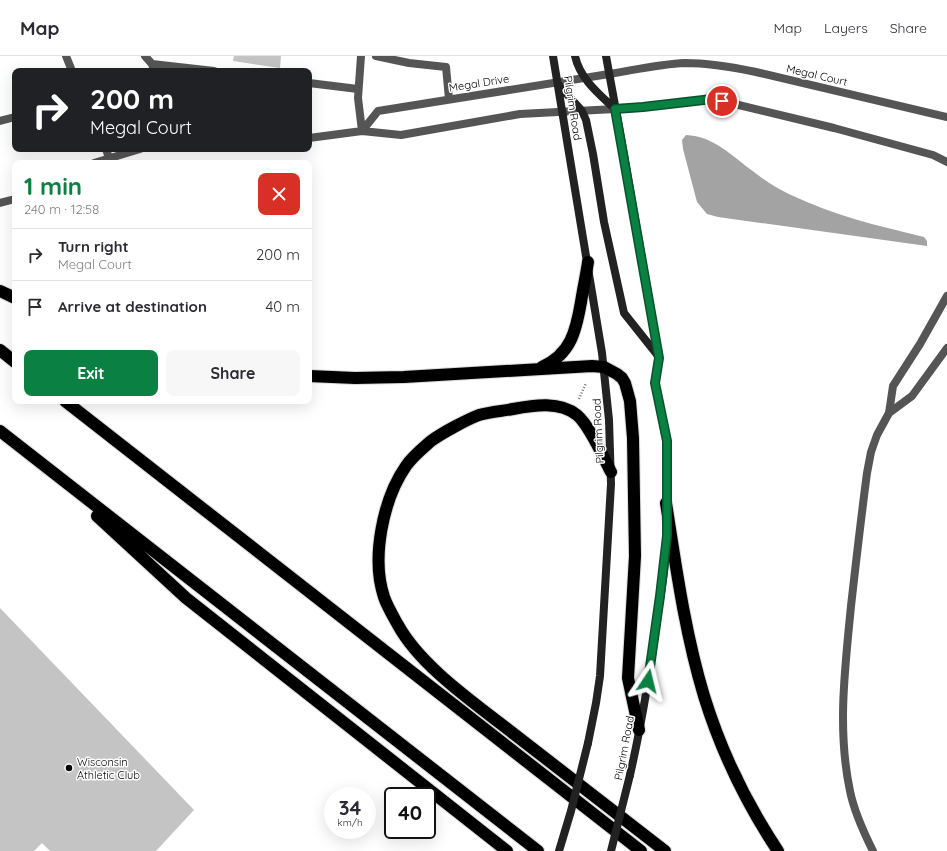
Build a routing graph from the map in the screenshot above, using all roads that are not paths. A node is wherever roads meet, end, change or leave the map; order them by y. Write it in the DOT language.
graph roads {
  1 [pos="66,56"];
  2 [pos="145,56"];
  3 [pos="361,56"];
  4 [pos="376,56"];
  5 [pos="553,56"];
  6 [pos="575,56"];
  7 [pos="606,56"];
  8 [pos="71,68"];
  9 [pos="153,68"];
  10 [pos="609,74"];
  11 [pos="585,78"];
  12 [pos="312,83"];
  13 [pos="558,83"];
  14 [pos="358,89"];
  15 [pos="449,99"];
  16 [pos="615,109"];
  17 [pos="582,111"];
  18 [pos="562,112"];
  19 [pos="947,117"];
  20 [pos="12,118"];
  21 [pos="0,121"];
  22 [pos="362,131"];
  23 [pos="312,138"];
  24 [pos="107,152"];
  25 [pos="130,152"];
  26 [pos="110,158"];
  27 [pos="104,160"];
  28 [pos="947,162"];
  29 [pos="12,200"];
  30 [pos="0,203"];
  31 [pos="588,262"];
  32 [pos="0,291"];
  33 [pos="947,296"];
  34 [pos="12,297"];
  35 [pos="947,348"];
  36 [pos="0,350"];
  37 [pos="659,358"];
  38 [pos="12,360"];
  39 [pos="604,367"];
  40 [pos="537,369"];
  41 [pos="312,376"];
  42 [pos="69,404"];
  43 [pos="889,413"];
  44 [pos="0,431"];
  45 [pos="33,457"];
  46 [pos="611,472"];
  47 [pos="666,502"];
  48 [pos="639,730"];
  49 [pos="507,851"];
  50 [pos="538,851"];
  51 [pos="559,851"];
  52 [pos="611,851"];
  53 [pos="641,851"];
  54 [pos="665,851"];
  55 [pos="778,851"];
  56 [pos="872,851"];
  1 -- 8 [label="street"];
  2 -- 9 [label="street"];
  3 -- 14 [label="street"];
  4 -- 15 [label="street"];
  5 -- 13 [label="street, Pilgrim Road"];
  6 -- 11 [label="street"];
  7 -- 10 [label="street, Pilgrim Road"];
  10 -- 11 [label="street, Megal Drive"];
  10 -- 16 [label="street, Pilgrim Road"];
  10 -- 19 [label="street, Megal Court"];
  11 -- 13 [label="street, Megal Drive"];
  11 -- 16 [label="street"];
  12 -- 14 [label="street"];
  13 -- 15 [label="street, Megal Drive"];
  13 -- 17 [label="street"];
  13 -- 18 [label="street, Pilgrim Road"];
  14 -- 22 [label="street"];
  15 -- 22 [label="street, Megal Drive"];
  16 -- 17 [label="street"];
  16 -- 28 [label="street"];
  16 -- 37 [label="street, Pilgrim Road"];
  17 -- 18 [label="street"];
  17 -- 37 [label="street"];
  18 -- 22 [label="street"];
  18 -- 31 [label="street, Pilgrim Road"];
  20 -- 21 [label="street"];
  22 -- 23 [label="street"];
  24 -- 26 [label="street"];
  25 -- 26 [label="street"];
  26 -- 27 [label="street"];
  29 -- 30 [label="street"];
  31 -- 39 [label="street, Pilgrim Road"];
  31 -- 40 [label="highway"];
  32 -- 34 [label="highway"];
  33 -- 43 [label="street"];
  35 -- 43 [label="street"];
  36 -- 38 [label="highway"];
  37 -- 47 [label="street, Pilgrim Road"];
  39 -- 40 [label="highway"];
  39 -- 46 [label="street, Pilgrim Road"];
  39 -- 48 [label="highway"];
  40 -- 41 [label="highway"];
  42 -- 53 [label="highway"];
  43 -- 56 [label="street"];
  44 -- 45 [label="highway"];
  45 -- 49 [label="highway"];
  45 -- 50 [label="highway"];
  46 -- 51 [label="street, Pilgrim Road, bridge"];
  46 -- 54 [label="highway"];
  47 -- 48 [label="street, Pilgrim Road"];
  47 -- 55 [label="highway"];
  48 -- 52 [label="street, Pilgrim Road, bridge"];
}
